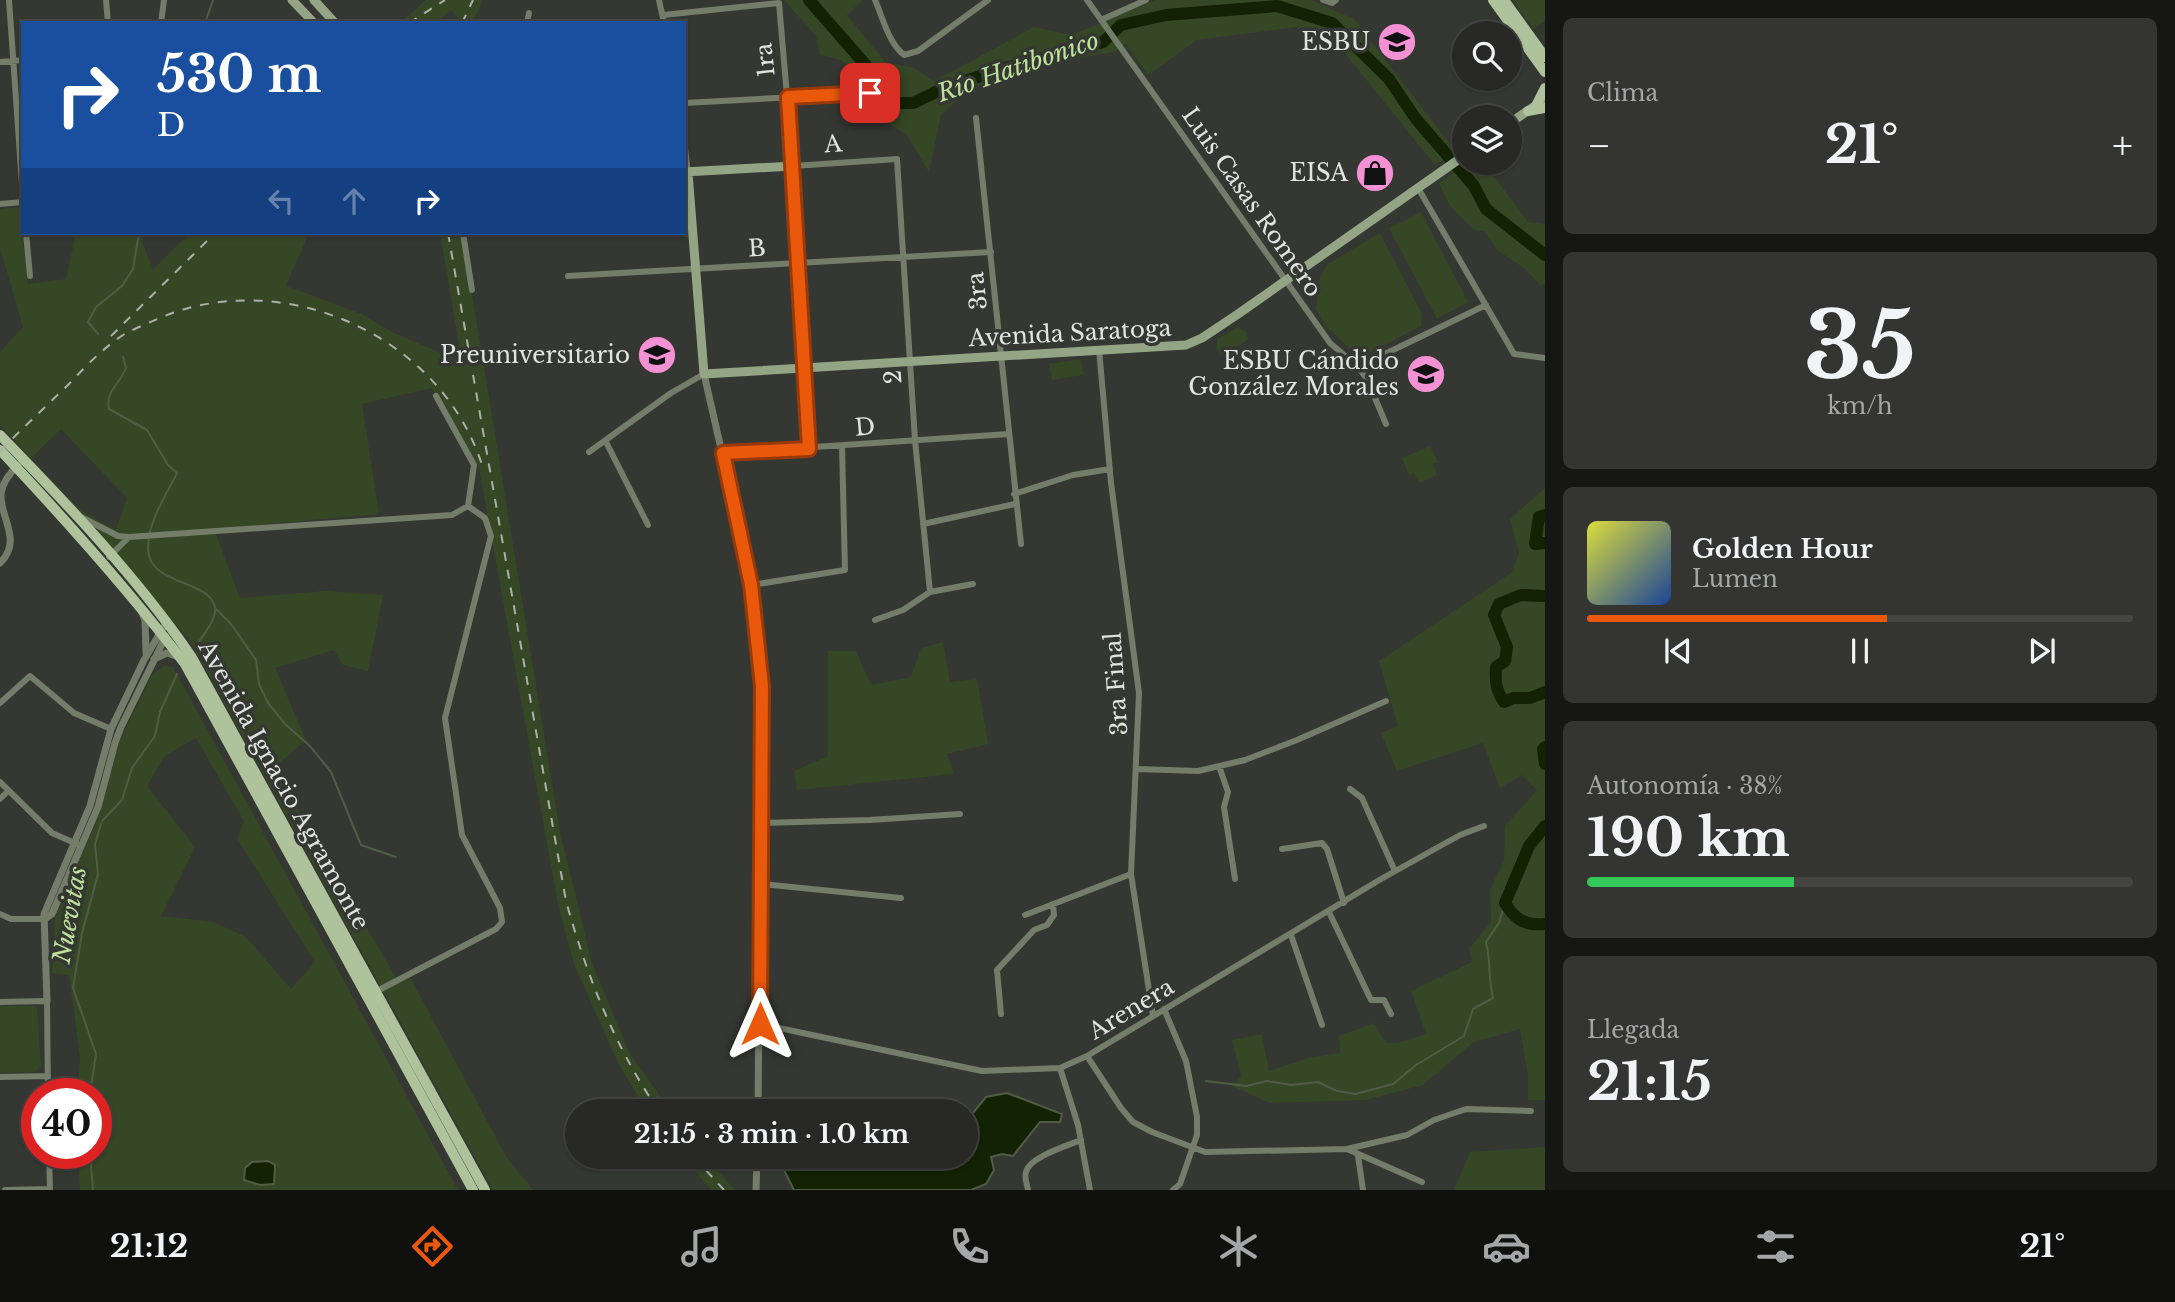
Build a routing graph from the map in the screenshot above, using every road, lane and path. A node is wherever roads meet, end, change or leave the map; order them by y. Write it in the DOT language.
graph roads {
  1 [pos="9,0"];
  2 [pos="106,0"];
  3 [pos="164,0"];
  4 [pos="292,0"];
  5 [pos="659,0"];
  6 [pos="875,0"];
  7 [pos="988,0"];
  8 [pos="1087,0"];
  9 [pos="1146,0"];
  10 [pos="1323,0"];
  11 [pos="1493,0"];
  12 [pos="1504,0"];
  13 [pos="317,1"];
  14 [pos="1334,1"];
  15 [pos="528,13"];
  16 [pos="664,19"];
  17 [pos="1101,20"];
  18 [pos="108,21"];
  19 [pos="161,21"];
  20 [pos="312,21"];
  21 [pos="333,21"];
  22 [pos="527,21"];
  23 [pos="1545,57"];
  24 [pos="21,60"];
  25 [pos="13,61"];
  26 [pos="0,62"];
  27 [pos="1545,72"];
  28 [pos="1545,88"];
  29 [pos="870,93"];
  30 [pos="788,97"];
  31 [pos="1545,99"];
  32 [pos="686,103"];
  33 [pos="1536,108"];
  34 [pos="976,118"];
  35 [pos="897,159"];
  36 [pos="1452,164"];
  37 [pos="793,166"];
  38 [pos="21,172"];
  39 [pos="686,172"];
  40 [pos="1418,188"];
  41 [pos="21,200"];
  42 [pos="0,204"];
  43 [pos="26,235"];
  44 [pos="463,235"];
  45 [pos="991,252"];
  46 [pos="903,257"];
  47 [pos="799,263"];
  48 [pos="695,269"];
  49 [pos="30,276"];
  50 [pos="568,276"];
  51 [pos="1285,279"];
  52 [pos="472,290"];
  53 [pos="1486,305"];
  54 [pos="1099,349"];
  55 [pos="1001,355"];
  56 [pos="1545,358"];
  57 [pos="909,362"];
  58 [pos="1358,367"];
  59 [pos="806,368"];
  60 [pos="704,374"];
  61 [pos="436,396"];
  62 [pos="1386,424"];
  63 [pos="0,435"];
  64 [pos="1009,435"];
  65 [pos="915,440"];
  66 [pos="606,442"];
  67 [pos="842,446"];
  68 [pos="809,449"];
  69 [pos="0,450"];
  70 [pos="589,453"];
  71 [pos="723,453"];
  72 [pos="20,463"];
  73 [pos="1110,469"];
  74 [pos="1014,494"];
  75 [pos="1015,504"];
  76 [pos="65,505"];
  77 [pos="468,506"];
  78 [pos="923,524"];
  79 [pos="648,525"];
  80 [pos="129,537"];
  81 [pos="1021,544"];
  82 [pos="107,559"];
  83 [pos="0,563"];
  84 [pos="973,584"];
  85 [pos="751,585"];
  86 [pos="930,593"];
  87 [pos="137,602"];
  88 [pos="876,620"];
  89 [pos="166,629"];
  90 [pos="180,658"];
  91 [pos="154,659"];
  92 [pos="144,660"];
  93 [pos="1386,701"];
  94 [pos="0,703"];
  95 [pos="111,729"];
  96 [pos="1219,766"];
  97 [pos="1138,769"];
  98 [pos="0,782"];
  99 [pos="1350,789"];
  100 [pos="8,791"];
  101 [pos="0,799"];
  102 [pos="960,814"];
  103 [pos="760,823"];
  104 [pos="1484,826"];
  105 [pos="78,845"];
  106 [pos="1282,849"];
  107 [pos="1395,872"];
  108 [pos="1131,874"];
  109 [pos="1235,879"];
  110 [pos="761,884"];
  111 [pos="901,898"];
  112 [pos="1344,903"];
  113 [pos="1054,904"];
  114 [pos="1329,912"];
  115 [pos="0,914"];
  116 [pos="1025,915"];
  117 [pos="45,919"];
  118 [pos="1291,935"];
  119 [pos="377,991"];
  120 [pos="47,1001"];
  121 [pos="0,1002"];
  122 [pos="1164,1009"];
  123 [pos="1001,1014"];
  124 [pos="1391,1014"];
  125 [pos="1153,1016"];
  126 [pos="760,1024"];
  127 [pos="1322,1026"];
  128 [pos="1087,1056"];
  129 [pos="1060,1068"];
  130 [pos="48,1076"];
  131 [pos="0,1077"];
  132 [pos="758,1099"];
  133 [pos="1531,1111"];
  134 [pos="1081,1140"];
  135 [pos="1192,1148"];
  136 [pos="1347,1149"];
  137 [pos="1358,1156"];
  138 [pos="50,1169"];
  139 [pos="757,1169"];
  140 [pos="1422,1182"];
  141 [pos="50,1189"];
  142 [pos="5,1190"];
  143 [pos="473,1190"];
  144 [pos="485,1190"];
  145 [pos="757,1190"];
  146 [pos="1028,1190"];
  147 [pos="1090,1190"];
  148 [pos="1173,1190"];
  149 [pos="1363,1190"];
  1 -- 25 [label="street"];
  2 -- 18 [label="street"];
  3 -- 19 [label="street"];
  4 -- 20 [label="main road"];
  5 -- 16 [label="street"];
  6 -- 7 [label="street"];
  8 -- 17 [label="street, Luis Casas Romero"];
  9 -- 17 [label="street"];
  10 -- 14 [label="street"];
  11 -- 27 [label="main road"];
  12 -- 23 [label="main road"];
  13 -- 21 [label="main road"];
  15 -- 22 [label="street"];
  16 -- 30 [label="street, 1ra"];
  17 -- 51 [label="street, Luis Casas Romero"];
  24 -- 25 [label="street"];
  25 -- 26 [label="street"];
  25 -- 38 [label="street"];
  28 -- 33 [label="main road"];
  29 -- 30 [label="street"];
  30 -- 32 [label="street"];
  30 -- 37 [label="street, 1ra"];
  31 -- 33 [label="main road"];
  34 -- 45 [label="street, 3ra"];
  35 -- 37 [label="street, A"];
  35 -- 46 [label="street, 2"];
  36 -- 40 [label="main road, Avenida Saratoga"];
  37 -- 39 [label="main road, A"];
  37 -- 47 [label="main road, 1ra"];
  39 -- 48 [label="main road"];
  40 -- 51 [label="main road, Avenida Saratoga"];
  40 -- 53 [label="street"];
  41 -- 42 [label="street"];
  43 -- 49 [label="street"];
  44 -- 52 [label="street"];
  45 -- 46 [label="street, B"];
  45 -- 55 [label="street, 3ra"];
  46 -- 47 [label="street, B"];
  46 -- 57 [label="street, 2"];
  47 -- 48 [label="street, B"];
  47 -- 59 [label="main road, 1ra"];
  48 -- 50 [label="street, B"];
  48 -- 60 [label="main road"];
  51 -- 54 [label="main road, Avenida Saratoga"];
  51 -- 58 [label="street, Luis Casas Romero"];
  53 -- 56 [label="street"];
  53 -- 58 [label="street"];
  54 -- 55 [label="main road, Avenida Saratoga"];
  54 -- 73 [label="street, 3ra Final"];
  55 -- 57 [label="main road, Avenida Saratoga"];
  55 -- 64 [label="street, 3ra"];
  57 -- 59 [label="main road, Avenida Saratoga"];
  57 -- 65 [label="street, 2"];
  58 -- 62 [label="street, Luis Casas Romero"];
  59 -- 60 [label="main road, Avenida Saratoga"];
  59 -- 68 [label="street, 1ra"];
  60 -- 66 [label="street"];
  60 -- 71 [label="street"];
  61 -- 77 [label="street"];
  63 -- 72 [label="main road, Avenida Ignacio Agramonte"];
  64 -- 65 [label="street, D"];
  64 -- 74 [label="street, 3ra"];
  65 -- 67 [label="street, D"];
  65 -- 78 [label="street, 2"];
  66 -- 70 [label="street"];
  66 -- 79 [label="street"];
  67 -- 68 [label="street, D"];
  67 -- 85 [label="street"];
  68 -- 71 [label="street, D"];
  69 -- 72 [label="main road, Avenida Ignacio Agramonte"];
  71 -- 85 [label="street"];
  72 -- 76 [label="main road, Avenida Ignacio Agramonte"];
  72 -- 82 [label="main road, Avenida Ignacio Agramonte"];
  72 -- 83 [label="street"];
  73 -- 74 [label="street"];
  73 -- 97 [label="street, 3ra Final"];
  74 -- 75 [label="street, 3ra"];
  75 -- 78 [label="street"];
  75 -- 81 [label="street, 3ra"];
  76 -- 80 [label="street"];
  76 -- 82 [label="main road, Avenida Ignacio Agramonte"];
  77 -- 80 [label="street"];
  77 -- 119 [label="street"];
  78 -- 86 [label="street, 2"];
  80 -- 82 [label="street"];
  82 -- 87 [label="main road, Avenida Ignacio Agramonte"];
  82 -- 89 [label="main road, Avenida Ignacio Agramonte"];
  84 -- 86 [label="street"];
  85 -- 103 [label="street"];
  86 -- 88 [label="street"];
  87 -- 89 [label="main road, Avenida Ignacio Agramonte"];
  87 -- 92 [label="street"];
  89 -- 90 [label="main road, Avenida Ignacio Agramonte"];
  89 -- 91 [label="street"];
  89 -- 92 [label="street"];
  89 -- 119 [label="main road, Avenida Ignacio Agramonte"];
  90 -- 91 [label="street"];
  90 -- 143 [label="main road, Avenida Ignacio Agramonte"];
  91 -- 105 [label="street"];
  92 -- 95 [label="street"];
  93 -- 96 [label="street"];
  94 -- 95 [label="street"];
  95 -- 105 [label="street"];
  96 -- 97 [label="street"];
  96 -- 109 [label="street"];
  97 -- 108 [label="street, 3ra Final"];
  98 -- 100 [label="street"];
  99 -- 107 [label="street"];
  100 -- 101 [label="street"];
  100 -- 105 [label="street"];
  102 -- 103 [label="street"];
  103 -- 110 [label="street"];
  104 -- 107 [label="street, Arenera"];
  105 -- 117 [label="street"];
  106 -- 112 [label="street"];
  107 -- 112 [label="street, Arenera"];
  108 -- 113 [label="street"];
  108 -- 125 [label="street, 3ra Final"];
  110 -- 111 [label="street"];
  110 -- 126 [label="street"];
  112 -- 114 [label="street, Arenera"];
  113 -- 116 [label="street"];
  113 -- 123 [label="street"];
  114 -- 118 [label="street, Arenera"];
  114 -- 124 [label="street"];
  115 -- 117 [label="street"];
  117 -- 120 [label="street"];
  118 -- 122 [label="street, Arenera"];
  118 -- 127 [label="street"];
  119 -- 144 [label="main road, Avenida Ignacio Agramonte"];
  120 -- 121 [label="street"];
  120 -- 130 [label="street"];
  122 -- 125 [label="street, Arenera"];
  122 -- 135 [label="street"];
  125 -- 128 [label="street, Arenera"];
  126 -- 129 [label="street, Arenera"];
  126 -- 132 [label="street"];
  128 -- 129 [label="street, Arenera"];
  128 -- 135 [label="street"];
  129 -- 134 [label="street"];
  130 -- 131 [label="street"];
  133 -- 136 [label="street"];
  134 -- 146 [label="street"];
  134 -- 147 [label="street"];
  135 -- 136 [label="street"];
  135 -- 148 [label="street"];
  136 -- 137 [label="street"];
  137 -- 140 [label="street"];
  137 -- 149 [label="street"];
  138 -- 141 [label="street"];
  139 -- 145 [label="street"];
  141 -- 142 [label="street"];
}
